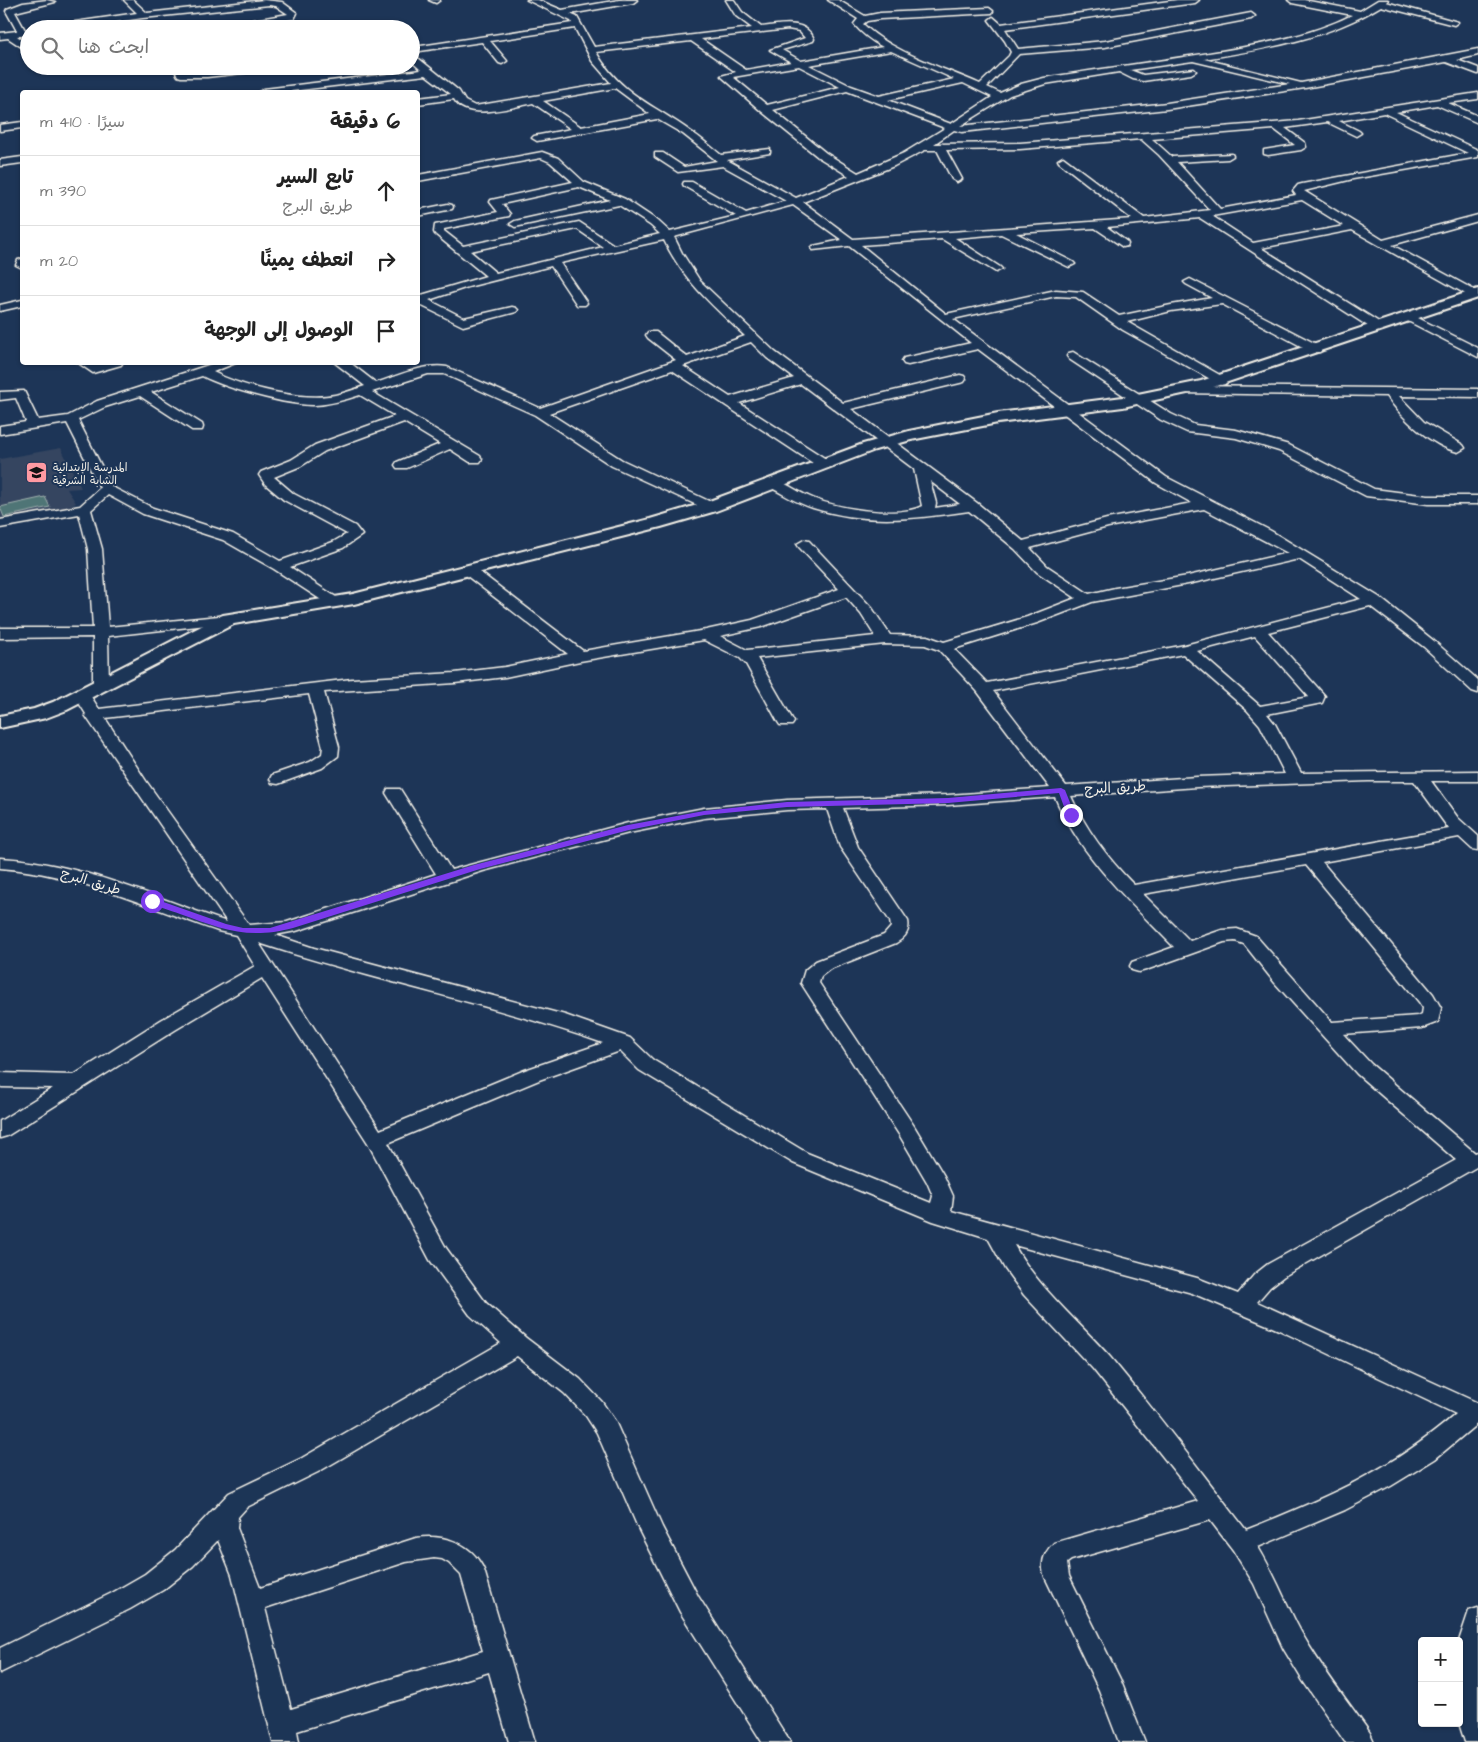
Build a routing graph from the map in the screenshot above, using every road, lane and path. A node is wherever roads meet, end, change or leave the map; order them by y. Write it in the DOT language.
graph roads {
  1 [pos="128,0"];
  2 [pos="213,0"];
  3 [pos="531,0"];
  4 [pos="633,0"];
  5 [pos="730,0"];
  6 [pos="832,0"];
  7 [pos="987,0"];
  8 [pos="1119,0"];
  9 [pos="1190,0"];
  10 [pos="1292,0"];
  11 [pos="1382,2"];
  12 [pos="53,3"];
  13 [pos="1174,4"];
  14 [pos="14,8"];
  15 [pos="0,9"];
  16 [pos="223,9"];
  17 [pos="1137,9"];
  18 [pos="989,11"];
  19 [pos="562,13"];
  20 [pos="1361,14"];
  21 [pos="145,15"];
  22 [pos="1250,16"];
  23 [pos="864,19"];
  24 [pos="91,20"];
  25 [pos="150,20"];
  26 [pos="272,20"];
  27 [pos="1454,22"];
  28 [pos="1218,23"];
  29 [pos="578,25"];
  30 [pos="20,26"];
  31 [pos="998,27"];
  32 [pos="759,30"];
  33 [pos="20,33"];
  34 [pos="10,35"];
  35 [pos="0,36"];
  36 [pos="693,38"];
  37 [pos="484,39"];
  38 [pos="20,42"];
  39 [pos="892,48"];
  40 [pos="420,49"];
  41 [pos="590,50"];
  42 [pos="1015,52"];
  43 [pos="1478,52"];
  44 [pos="1190,58"];
  45 [pos="1447,59"];
  46 [pos="502,61"];
  47 [pos="798,63"];
  48 [pos="420,65"];
  49 [pos="1120,69"];
  50 [pos="1191,71"];
  51 [pos="1478,71"];
  52 [pos="428,72"];
  53 [pos="743,72"];
  54 [pos="420,73"];
  55 [pos="267,75"];
  56 [pos="405,75"];
  57 [pos="964,80"];
  58 [pos="351,82"];
  59 [pos="1305,85"];
  60 [pos="618,86"];
  61 [pos="981,87"];
  62 [pos="848,88"];
  63 [pos="280,90"];
  64 [pos="359,90"];
  65 [pos="457,96"];
  66 [pos="998,96"];
  67 [pos="1478,96"];
  68 [pos="535,100"];
  69 [pos="875,100"];
  70 [pos="420,101"];
  71 [pos="1436,102"];
  72 [pos="764,109"];
  73 [pos="1387,111"];
  74 [pos="657,116"];
  75 [pos="1330,120"];
  76 [pos="1478,120"];
  77 [pos="20,125"];
  78 [pos="1276,126"];
  79 [pos="951,127"];
  80 [pos="0,128"];
  81 [pos="579,130"];
  82 [pos="1356,133"];
  83 [pos="1143,136"];
  84 [pos="537,138"];
  85 [pos="921,147"];
  86 [pos="940,147"];
  87 [pos="766,151"];
  88 [pos="1268,152"];
  89 [pos="659,155"];
  90 [pos="1228,156"];
  91 [pos="20,160"];
  92 [pos="722,160"];
  93 [pos="1064,160"];
  94 [pos="1169,160"];
  95 [pos="0,163"];
  96 [pos="857,177"];
  97 [pos="420,178"];
  98 [pos="957,180"];
  99 [pos="580,184"];
  100 [pos="688,184"];
  101 [pos="1304,197"];
  102 [pos="621,201"];
  103 [pos="794,202"];
  104 [pos="448,207"];
  105 [pos="1217,212"];
  106 [pos="420,213"];
  107 [pos="505,214"];
  108 [pos="565,214"];
  109 [pos="1202,215"];
  110 [pos="744,216"];
  111 [pos="1478,218"];
  112 [pos="1142,221"];
  113 [pos="515,224"];
  114 [pos="579,225"];
  115 [pos="1098,225"];
  116 [pos="1353,227"];
  117 [pos="1004,232"];
  118 [pos="528,235"];
  119 [pos="668,236"];
  120 [pos="945,236"];
  121 [pos="852,242"];
  122 [pos="1124,244"];
  123 [pos="1382,244"];
  124 [pos="1252,246"];
  125 [pos="612,248"];
  126 [pos="817,248"];
  127 [pos="461,250"];
  128 [pos="553,261"];
  129 [pos="1069,264"];
  130 [pos="996,269"];
  131 [pos="493,276"];
  132 [pos="1190,282"];
  133 [pos="1476,294"];
  134 [pos="420,299"];
  135 [pos="1223,300"];
  136 [pos="420,301"];
  137 [pos="20,303"];
  138 [pos="581,303"];
  139 [pos="0,308"];
  140 [pos="512,310"];
  141 [pos="1408,317"];
  142 [pos="944,318"];
  143 [pos="1118,320"];
  144 [pos="1378,327"];
  145 [pos="652,335"];
  146 [pos="752,338"];
  147 [pos="980,345"];
  148 [pos="1316,349"];
  149 [pos="1478,353"];
  150 [pos="1073,356"];
  151 [pos="908,361"];
  152 [pos="686,362"];
  153 [pos="87,365"];
  154 [pos="107,365"];
  155 [pos="222,365"];
  156 [pos="343,365"];
  157 [pos="182,366"];
  158 [pos="674,366"];
  159 [pos="198,372"];
  160 [pos="804,379"];
  161 [pos="960,379"];
  162 [pos="1220,380"];
  163 [pos="368,389"];
  164 [pos="141,390"];
  165 [pos="1183,390"];
  166 [pos="1390,392"];
  167 [pos="1478,393"];
  168 [pos="0,396"];
  169 [pos="1140,400"];
  170 [pos="731,402"];
  171 [pos="842,407"];
  172 [pos="1066,409"];
  173 [pos="539,412"];
  174 [pos="406,417"];
  175 [pos="71,419"];
  176 [pos="33,425"];
  177 [pos="197,427"];
  178 [pos="0,430"];
  179 [pos="889,441"];
  180 [pos="451,444"];
  181 [pos="1458,448"];
  182 [pos="475,459"];
  183 [pos="824,464"];
  184 [pos="402,465"];
  185 [pos="920,466"];
  186 [pos="773,483"];
  187 [pos="107,489"];
  188 [pos="1478,500"];
  189 [pos="1206,504"];
  190 [pos="972,506"];
  191 [pos="710,507"];
  192 [pos="84,509"];
  193 [pos="915,515"];
  194 [pos="0,524"];
  195 [pos="804,544"];
  196 [pos="1020,546"];
  197 [pos="1301,554"];
  198 [pos="279,566"];
  199 [pos="468,569"];
  200 [pos="848,591"];
  201 [pos="1087,599"];
  202 [pos="1374,600"];
  203 [pos="334,602"];
  204 [pos="228,619"];
  205 [pos="1259,631"];
  206 [pos="99,632"];
  207 [pos="0,633"];
  208 [pos="706,635"];
  209 [pos="885,639"];
  210 [pos="944,647"];
  211 [pos="1186,649"];
  212 [pos="745,655"];
  213 [pos="580,656"];
  214 [pos="101,685"];
  215 [pos="983,688"];
  216 [pos="1478,688"];
  217 [pos="315,689"];
  218 [pos="82,695"];
  219 [pos="1257,711"];
  220 [pos="94,714"];
  221 [pos="0,722"];
  222 [pos="786,722"];
  223 [pos="1419,776"];
  224 [pos="1478,776"];
  225 [pos="278,779"];
  226 [pos="1296,779"];
  227 [pos="1061,790"];
  228 [pos="394,793"];
  229 [pos="833,803"];
  230 [pos="1464,831"];
  231 [pos="1478,845"];
  232 [pos="1310,858"];
  233 [pos="0,863"];
  234 [pos="446,876"];
  235 [pos="1130,891"];
  236 [pos="243,931"];
  237 [pos="1187,949"];
  238 [pos="1139,966"];
  239 [pos="265,968"];
  240 [pos="1327,1029"];
  241 [pos="623,1044"];
  242 [pos="0,1080"];
  243 [pos="79,1082"];
  244 [pos="0,1131"];
  245 [pos="376,1140"];
  246 [pos="1474,1160"];
  247 [pos="940,1215"];
  248 [pos="996,1232"];
  249 [pos="1243,1304"];
  250 [pos="518,1344"];
  251 [pos="1476,1413"];
  252 [pos="1214,1508"];
  253 [pos="226,1513"];
  254 [pos="1242,1543"];
  255 [pos="251,1602"];
  256 [pos="1478,1619"];
  257 [pos="497,1658"];
  258 [pos="0,1661"];
  259 [pos="283,1733"];
  260 [pos="522,1742"];
  261 [pos="777,1742"];
  262 [pos="1132,1742"];
  263 [pos="1361,1742"];
  264 [pos="1478,1742"];
  1 -- 21 [label="street"];
  2 -- 16 [label="street"];
  3 -- 19 [label="street"];
  4 -- 19 [label="street"];
  5 -- 32 [label="street"];
  6 -- 23 [label="street"];
  7 -- 18 [label="street"];
  8 -- 17 [label="street"];
  9 -- 13 [label="street"];
  10 -- 20 [label="street"];
  11 -- 20 [label="street"];
  11 -- 27 [label="street"];
  12 -- 14 [label="street"];
  13 -- 17 [label="street"];
  13 -- 28 [label="street"];
  14 -- 15 [label="street"];
  14 -- 30 [label="street"];
  16 -- 21 [label="street"];
  16 -- 26 [label="street"];
  17 -- 31 [label="street"];
  18 -- 23 [label="street"];
  18 -- 31 [label="street"];
  19 -- 29 [label="street"];
  20 -- 44 [label="street"];
  21 -- 24 [label="street"];
  21 -- 25 [label="street"];
  22 -- 28 [label="street"];
  23 -- 39 [label="street"];
  28 -- 42 [label="street"];
  29 -- 37 [label="street"];
  29 -- 41 [label="street"];
  31 -- 42 [label="street"];
  32 -- 36 [label="street"];
  32 -- 47 [label="street"];
  33 -- 34 [label="street"];
  34 -- 35 [label="street"];
  34 -- 38 [label="street"];
  36 -- 41 [label="street"];
  36 -- 53 [label="street"];
  37 -- 40 [label="street"];
  37 -- 46 [label="street"];
  39 -- 47 [label="street"];
  39 -- 57 [label="street"];
  41 -- 60 [label="street"];
  42 -- 61 [label="street"];
  43 -- 45 [label="street"];
  44 -- 49 [label="street"];
  44 -- 59 [label="street"];
  45 -- 51 [label="street"];
  45 -- 59 [label="street"];
  47 -- 53 [label="street"];
  47 -- 62 [label="street"];
  48 -- 52 [label="street"];
  49 -- 50 [label="street"];
  49 -- 66 [label="street"];
  52 -- 54 [label="street"];
  52 -- 65 [label="street"];
  53 -- 72 [label="street"];
  55 -- 63 [label="street"];
  56 -- 58 [label="street"];
  57 -- 61 [label="street"];
  57 -- 69 [label="street"];
  58 -- 63 [label="street"];
  58 -- 64 [label="street"];
  59 -- 79 [label="street"];
  60 -- 68 [label="street"];
  60 -- 74 [label="street"];
  61 -- 66 [label="street"];
  62 -- 69 [label="street"];
  62 -- 72 [label="street"];
  65 -- 68 [label="street"];
  65 -- 70 [label="street"];
  66 -- 79 [label="street"];
  67 -- 71 [label="street"];
  68 -- 81 [label="street"];
  69 -- 79 [label="street"];
  71 -- 73 [label="street"];
  71 -- 76 [label="street"];
  72 -- 96 [label="street"];
  73 -- 75 [label="street"];
  73 -- 101 [label="street"];
  74 -- 81 [label="street"];
  74 -- 92 [label="street"];
  75 -- 78 [label="street"];
  75 -- 82 [label="street"];
  77 -- 80 [label="street"];
  78 -- 83 [label="street"];
  78 -- 88 [label="street"];
  79 -- 85 [label="street"];
  81 -- 84 [label="street"];
  83 -- 86 [label="street"];
  83 -- 94 [label="street"];
  85 -- 86 [label="street"];
  85 -- 96 [label="street"];
  86 -- 98 [label="street"];
  87 -- 92 [label="street"];
  89 -- 92 [label="street"];
  90 -- 94 [label="street"];
  91 -- 95 [label="street"];
  92 -- 103 [label="street"];
  93 -- 112 [label="street"];
  94 -- 105 [label="street"];
  96 -- 103 [label="street"];
  97 -- 99 [label="street"];
  99 -- 102 [label="street"];
  99 -- 107 [label="street"];
  100 -- 110 [label="street"];
  101 -- 105 [label="street"];
  101 -- 116 [label="street"];
  102 -- 108 [label="street"];
  102 -- 119 [label="street"];
  103 -- 110 [label="street"];
  103 -- 121 [label="street"];
  104 -- 106 [label="street"];
  105 -- 109 [label="street"];
  107 -- 113 [label="street"];
  107 -- 127 [label="street"];
  108 -- 113 [label="street"];
  108 -- 114 [label="street"];
  109 -- 112 [label="street"];
  109 -- 124 [label="street"];
  110 -- 119 [label="street"];
  111 -- 123 [label="street"];
  112 -- 115 [label="street"];
  113 -- 118 [label="street"];
  114 -- 118 [label="street"];
  114 -- 125 [label="street"];
  115 -- 117 [label="street"];
  115 -- 122 [label="street"];
  116 -- 123 [label="street"];
  116 -- 124 [label="street"];
  117 -- 120 [label="street"];
  117 -- 129 [label="street"];
  118 -- 127 [label="street"];
  119 -- 125 [label="street"];
  119 -- 146 [label="street"];
  120 -- 121 [label="street"];
  120 -- 130 [label="street"];
  121 -- 126 [label="street"];
  121 -- 142 [label="street"];
  123 -- 133 [label="street"];
  124 -- 144 [label="street"];
  125 -- 128 [label="street"];
  127 -- 131 [label="street"];
  128 -- 131 [label="street"];
  128 -- 138 [label="street"];
  131 -- 134 [label="street"];
  132 -- 135 [label="street"];
  133 -- 141 [label="main road"];
  135 -- 143 [label="street"];
  135 -- 148 [label="street"];
  136 -- 140 [label="street"];
  137 -- 139 [label="street"];
  141 -- 144 [label="main road"];
  141 -- 149 [label="street"];
  142 -- 143 [label="street"];
  142 -- 147 [label="street"];
  143 -- 162 [label="street"];
  144 -- 148 [label="main road"];
  145 -- 152 [label="street"];
  146 -- 152 [label="street"];
  146 -- 160 [label="street"];
  147 -- 151 [label="street"];
  147 -- 172 [label="street"];
  148 -- 162 [label="main road"];
  150 -- 169 [label="street"];
  152 -- 158 [label="street"];
  153 -- 154 [label="street"];
  155 -- 159 [label="street"];
  156 -- 163 [label="street"];
  157 -- 159 [label="street"];
  158 -- 170 [label="street"];
  158 -- 173 [label="street"];
  159 -- 163 [label="street"];
  159 -- 164 [label="street"];
  160 -- 170 [label="street"];
  160 -- 171 [label="street"];
  161 -- 171 [label="street"];
  162 -- 165 [label="main road"];
  163 -- 173 [label="street"];
  163 -- 174 [label="street"];
  164 -- 175 [label="street"];
  164 -- 177 [label="street"];
  165 -- 166 [label="street"];
  165 -- 169 [label="main road"];
  166 -- 167 [label="street"];
  166 -- 181 [label="street"];
  168 -- 176 [label="street"];
  169 -- 172 [label="main road"];
  169 -- 188 [label="street"];
  170 -- 183 [label="street"];
  171 -- 179 [label="street"];
  172 -- 179 [label="main road"];
  172 -- 189 [label="street"];
  173 -- 191 [label="street"];
  174 -- 180 [label="street"];
  174 -- 198 [label="street"];
  175 -- 176 [label="street"];
  175 -- 187 [label="street"];
  176 -- 178 [label="street"];
  179 -- 183 [label="main road"];
  179 -- 185 [label="street"];
  180 -- 182 [label="street"];
  180 -- 184 [label="street"];
  183 -- 186 [label="main road"];
  185 -- 190 [label="street"];
  185 -- 193 [label="street"];
  186 -- 191 [label="main road"];
  186 -- 193 [label="street"];
  187 -- 192 [label="street"];
  187 -- 198 [label="street"];
  189 -- 196 [label="street"];
  189 -- 197 [label="street"];
  190 -- 193 [label="street"];
  190 -- 196 [label="street"];
  191 -- 199 [label="main road"];
  192 -- 194 [label="street"];
  192 -- 206 [label="street"];
  195 -- 200 [label="street"];
  196 -- 201 [label="street"];
  197 -- 201 [label="street"];
  197 -- 202 [label="street"];
  198 -- 203 [label="street"];
  199 -- 203 [label="main road"];
  199 -- 213 [label="street"];
  200 -- 208 [label="street"];
  200 -- 209 [label="street"];
  201 -- 210 [label="street"];
  202 -- 205 [label="street"];
  202 -- 216 [label="street"];
  203 -- 204 [label="main road"];
  204 -- 206 [label="street"];
  204 -- 214 [label="main road"];
  205 -- 211 [label="street"];
  205 -- 219 [label="street"];
  206 -- 207 [label="street"];
  206 -- 214 [label="street"];
  208 -- 212 [label="street"];
  208 -- 213 [label="street"];
  209 -- 210 [label="street"];
  209 -- 212 [label="street"];
  210 -- 215 [label="street"];
  211 -- 215 [label="street"];
  211 -- 219 [label="street"];
  212 -- 222 [label="street"];
  213 -- 217 [label="street"];
  214 -- 218 [label="main road"];
  215 -- 227 [label="street"];
  217 -- 220 [label="street"];
  217 -- 225 [label="street"];
  218 -- 220 [label="street"];
  218 -- 221 [label="main road"];
  219 -- 226 [label="street"];
  220 -- 236 [label="street"];
  223 -- 224 [label="street, طريق البرج"];
  223 -- 226 [label="street, طريق البرج"];
  223 -- 230 [label="street"];
  226 -- 227 [label="street, طريق البرج"];
  227 -- 229 [label="street, طريق البرج"];
  227 -- 235 [label="street"];
  228 -- 234 [label="street"];
  229 -- 234 [label="street, طريق البرج"];
  229 -- 247 [label="street"];
  230 -- 231 [label="street"];
  230 -- 232 [label="street"];
  232 -- 235 [label="street"];
  232 -- 240 [label="street"];
  233 -- 236 [label="street, طريق البرج"];
  234 -- 236 [label="street, طريق البرج"];
  235 -- 237 [label="street"];
  236 -- 239 [label="street"];
  236 -- 241 [label="street"];
  237 -- 238 [label="street"];
  237 -- 240 [label="street"];
  239 -- 243 [label="street"];
  239 -- 245 [label="street"];
  240 -- 246 [label="street"];
  241 -- 245 [label="street"];
  241 -- 247 [label="street"];
  242 -- 243 [label="street"];
  243 -- 244 [label="street"];
  245 -- 250 [label="street"];
  246 -- 249 [label="street"];
  247 -- 248 [label="street"];
  248 -- 249 [label="street"];
  248 -- 252 [label="street"];
  249 -- 251 [label="street"];
  250 -- 253 [label="street"];
  250 -- 261 [label="street"];
  251 -- 254 [label="street"];
  252 -- 254 [label="street"];
  252 -- 262 [label="street"];
  253 -- 255 [label="street"];
  253 -- 258 [label="street"];
  254 -- 263 [label="street"];
  255 -- 257 [label="street"];
  255 -- 259 [label="street"];
  256 -- 264 [label="street"];
  257 -- 259 [label="street"];
  257 -- 260 [label="street"];
}
